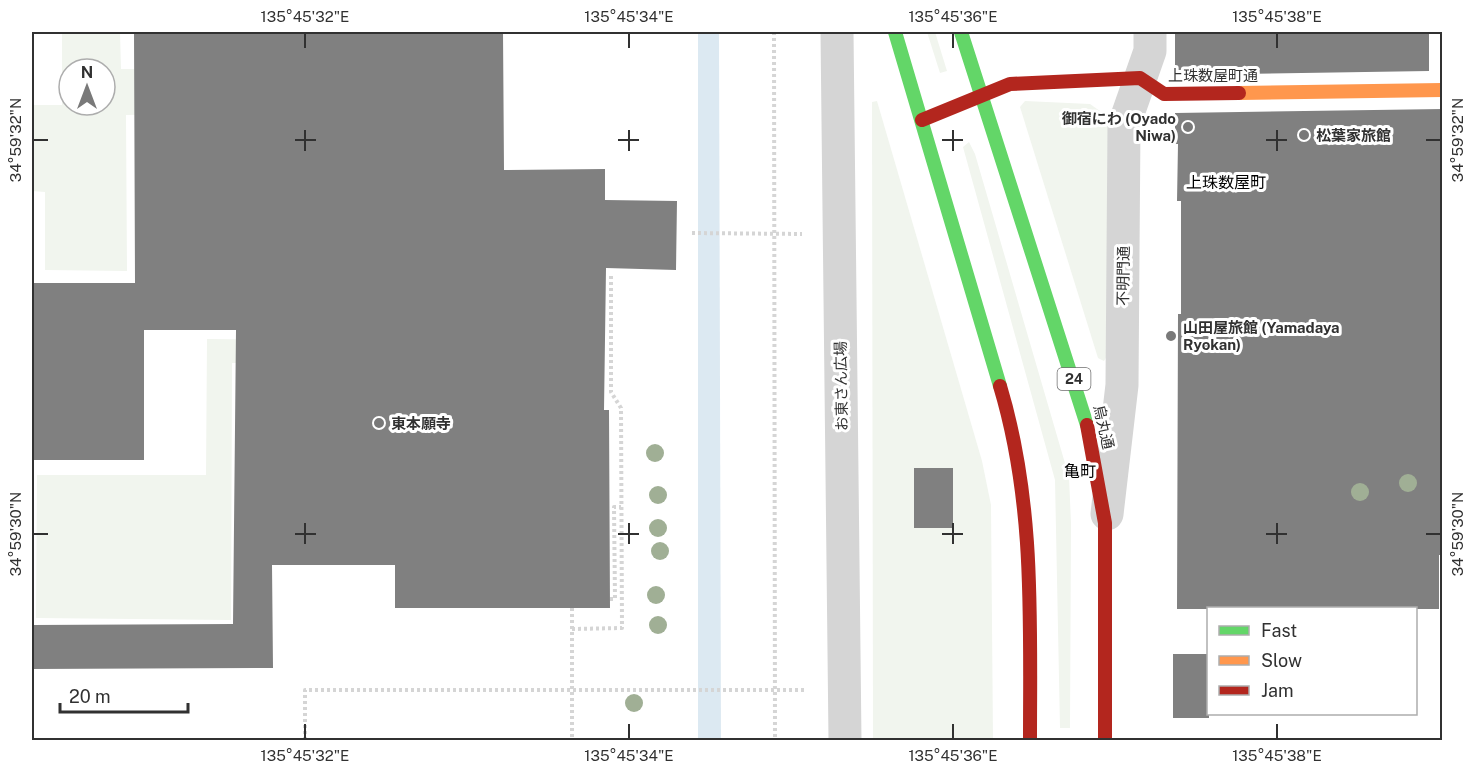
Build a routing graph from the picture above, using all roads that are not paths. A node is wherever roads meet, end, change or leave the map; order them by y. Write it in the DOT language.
graph roads {
  1 [pos="837,32"];
  2 [pos="895,32"];
  3 [pos="961,32"];
  4 [pos="1150,32"];
  5 [pos="1140,78"];
  6 [pos="1443,90"];
  7 [pos="982,96"];
  8 [pos="922,120"];
  9 [pos="1106,524"];
  10 [pos="845,741"];
  11 [pos="1030,741"];
  12 [pos="1106,741"];
  1 -- 10 [label="street, お東さん広場"];
  2 -- 8 [label="main road"];
  3 -- 7 [label="main road, 烏丸通 / 24"];
  4 -- 5 [label="street, 不明門通"];
  5 -- 6 [label="main road, 上珠数屋町通"];
  5 -- 7 [label="main road"];
  5 -- 9 [label="street, 不明門通"];
  7 -- 8 [label="main road"];
  7 -- 9 [label="main road, 烏丸通 / 24"];
  8 -- 11 [label="main road"];
  9 -- 12 [label="main road, 烏丸通 / 24"];
}
